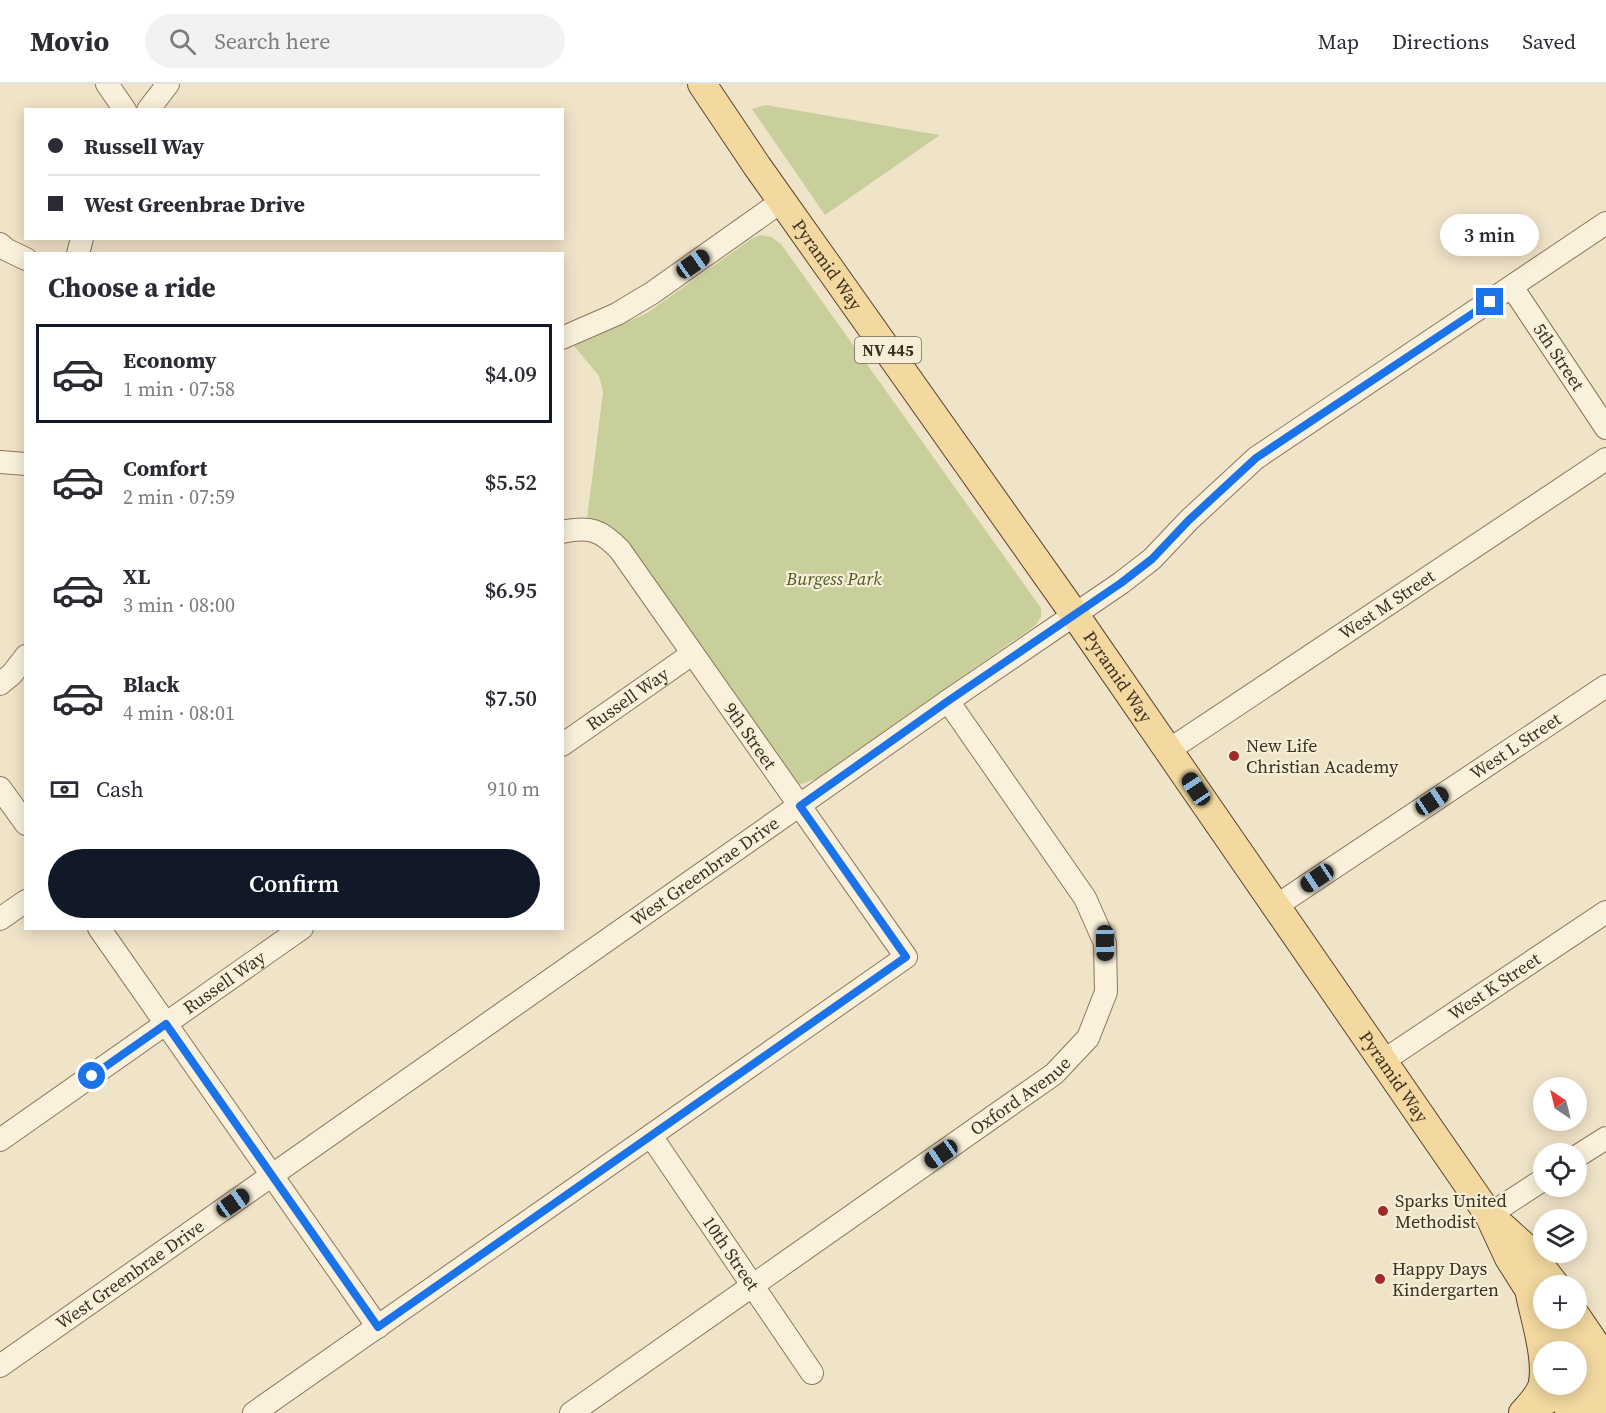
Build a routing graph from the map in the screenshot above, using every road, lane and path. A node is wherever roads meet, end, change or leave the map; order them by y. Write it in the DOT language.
graph roads {
  1 [pos="107,84"];
  2 [pos="168,84"];
  3 [pos="702,84"];
  4 [pos="124,108"];
  5 [pos="150,108"];
  6 [pos="782,201"];
  7 [pos="1606,223"];
  8 [pos="0,244"];
  9 [pos="24,258"];
  10 [pos="1512,287"];
  11 [pos="564,337"];
  12 [pos="1606,428"];
  13 [pos="1606,459"];
  14 [pos="0,462"];
  15 [pos="24,464"];
  16 [pos="573,530"];
  17 [pos="1075,615"];
  18 [pos="692,654"];
  19 [pos="24,659"];
  20 [pos="0,684"];
  21 [pos="1606,686"];
  22 [pos="948,701"];
  23 [pos="564,745"];
  24 [pos="1169,750"];
  25 [pos="0,788"];
  26 [pos="800,806"];
  27 [pos="24,821"];
  28 [pos="24,902"];
  29 [pos="1276,906"];
  30 [pos="1606,912"];
  31 [pos="0,919"];
  32 [pos="100,930"];
  33 [pos="299,930"];
  34 [pos="166,1024"];
  35 [pos="1383,1061"];
  36 [pos="651,1136"];
  37 [pos="1606,1138"];
  38 [pos="0,1140"];
  39 [pos="1587,1150"];
  40 [pos="272,1176"];
  41 [pos="1533,1186"];
  42 [pos="1489,1215"];
  43 [pos="753,1286"];
  44 [pos="1533,1286"];
  45 [pos="378,1327"];
  46 [pos="1542,1329"];
  47 [pos="1579,1329"];
  48 [pos="0,1366"];
  49 [pos="812,1373"];
  50 [pos="1592,1380"];
  51 [pos="254,1413"];
  52 [pos="571,1413"];
  53 [pos="1523,1413"];
  54 [pos="1569,1413"];
  1 -- 4 [label="street"];
  2 -- 5 [label="street"];
  3 -- 6 [label="main road, Pyramid Way / NV 445"];
  6 -- 11 [label="street"];
  6 -- 17 [label="main road, Pyramid Way / NV 445"];
  7 -- 10 [label="street, West Greenbrae Drive"];
  8 -- 9 [label="street"];
  10 -- 12 [label="street, 5th Street"];
  10 -- 17 [label="street, West Greenbrae Drive"];
  13 -- 24 [label="street, West M Street"];
  14 -- 15 [label="street"];
  16 -- 18 [label="street, 9th Street"];
  17 -- 22 [label="street, West Greenbrae Drive"];
  17 -- 24 [label="main road, Pyramid Way / NV 445"];
  18 -- 23 [label="street, Russell Way"];
  18 -- 26 [label="street, 9th Street"];
  19 -- 20 [label="street"];
  21 -- 29 [label="street, West L Street"];
  22 -- 26 [label="street, West Greenbrae Drive"];
  22 -- 43 [label="street, Oxford Avenue"];
  24 -- 29 [label="main road, Pyramid Way / NV 445"];
  25 -- 27 [label="street"];
  26 -- 36 [label="street, 9th Street"];
  26 -- 40 [label="street, West Greenbrae Drive"];
  28 -- 31 [label="street"];
  29 -- 35 [label="main road, Pyramid Way / NV 445"];
  30 -- 35 [label="street, West K Street"];
  32 -- 34 [label="street"];
  33 -- 34 [label="street, Russell Way"];
  34 -- 38 [label="street, Russell Way"];
  34 -- 40 [label="street"];
  35 -- 42 [label="main road, Pyramid Way / NV 445"];
  36 -- 43 [label="street, 10th Street"];
  36 -- 45 [label="street"];
  37 -- 39 [label="street"];
  40 -- 45 [label="street"];
  40 -- 48 [label="street, West Greenbrae Drive"];
  41 -- 42 [label="street"];
  42 -- 44 [label="main road, Pyramid Way / NV 445"];
  43 -- 49 [label="street, 10th Street"];
  43 -- 52 [label="street, Oxford Avenue"];
  45 -- 51 [label="street"];
  46 -- 53 [label="main road"];
  47 -- 50 [label="main road"];
  50 -- 53 [label="main road"];
  50 -- 54 [label="main road"];
}
